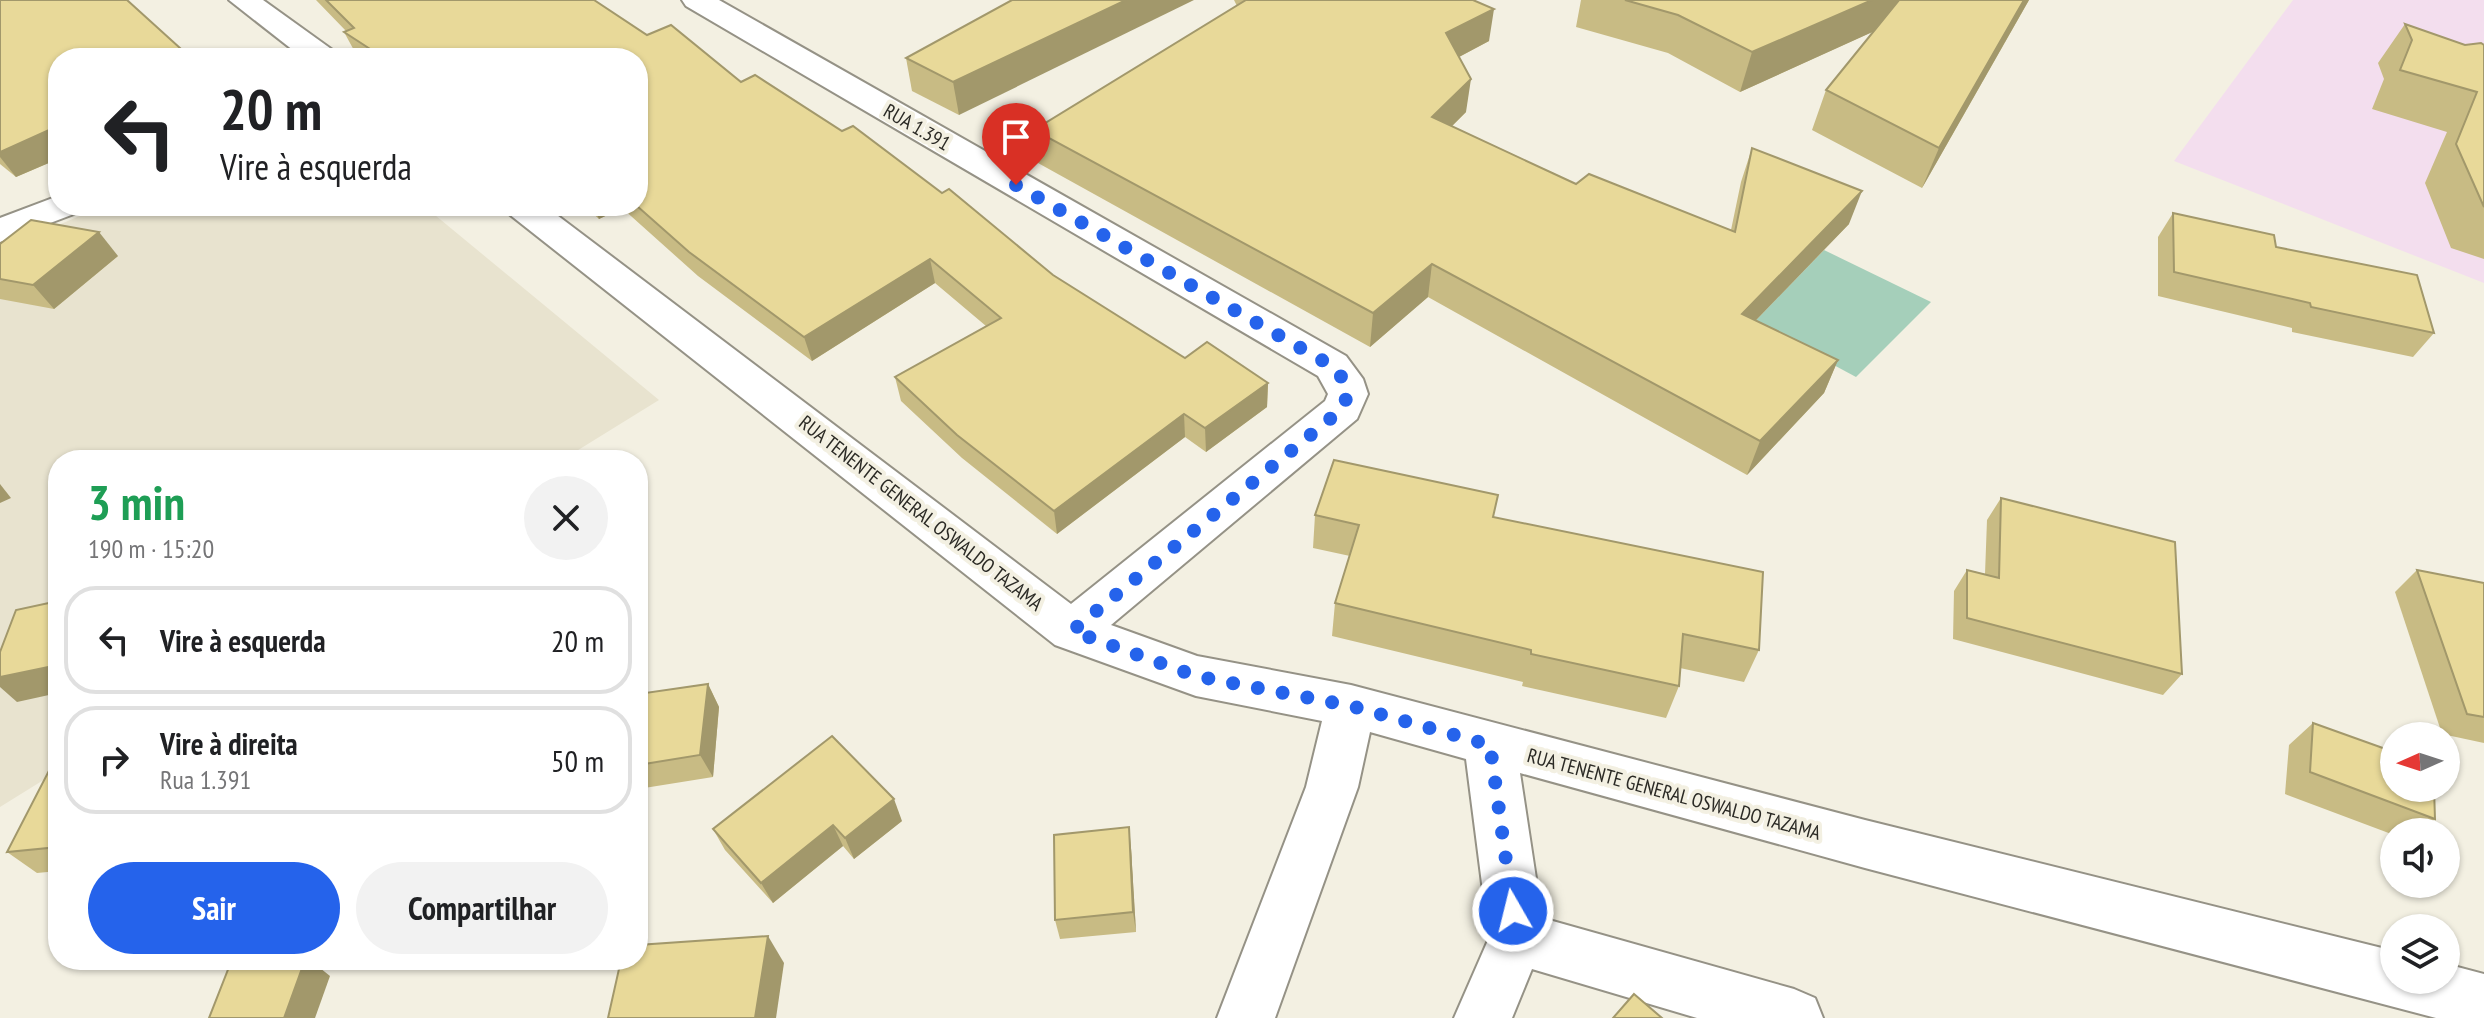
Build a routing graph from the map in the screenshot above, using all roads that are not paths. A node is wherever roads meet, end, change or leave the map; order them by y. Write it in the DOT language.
graph roads {
  1 [pos="244,0"];
  2 [pos="697,0"];
  3 [pos="309,48"];
  4 [pos="48,211"];
  5 [pos="535,216"];
  6 [pos="0,231"];
  7 [pos="1072,631"];
  8 [pos="1351,706"];
  9 [pos="1490,745"];
  10 [pos="1517,938"];
  11 [pos="2380,976"];
  12 [pos="2452,994"];
  13 [pos="2484,1002"];
  14 [pos="1246,1018"];
  15 [pos="1483,1018"];
  16 [pos="1794,1018"];
  1 -- 3 [label="street"];
  2 -- 7 [label="street, RUA 1.391"];
  4 -- 6 [label="street"];
  5 -- 7 [label="street, RUA TENENTE GENERAL OSWALDO TAZAMA"];
  7 -- 8 [label="street, RUA TENENTE GENERAL OSWALDO TAZAMA"];
  8 -- 9 [label="street, RUA TENENTE GENERAL OSWALDO TAZAMA"];
  8 -- 14 [label="street"];
  9 -- 10 [label="street"];
  9 -- 11 [label="street, RUA TENENTE GENERAL OSWALDO TAZAMA"];
  10 -- 15 [label="street"];
  10 -- 16 [label="street"];
  12 -- 13 [label="street, RUA TENENTE GENERAL OSWALDO TAZAMA"];
}
